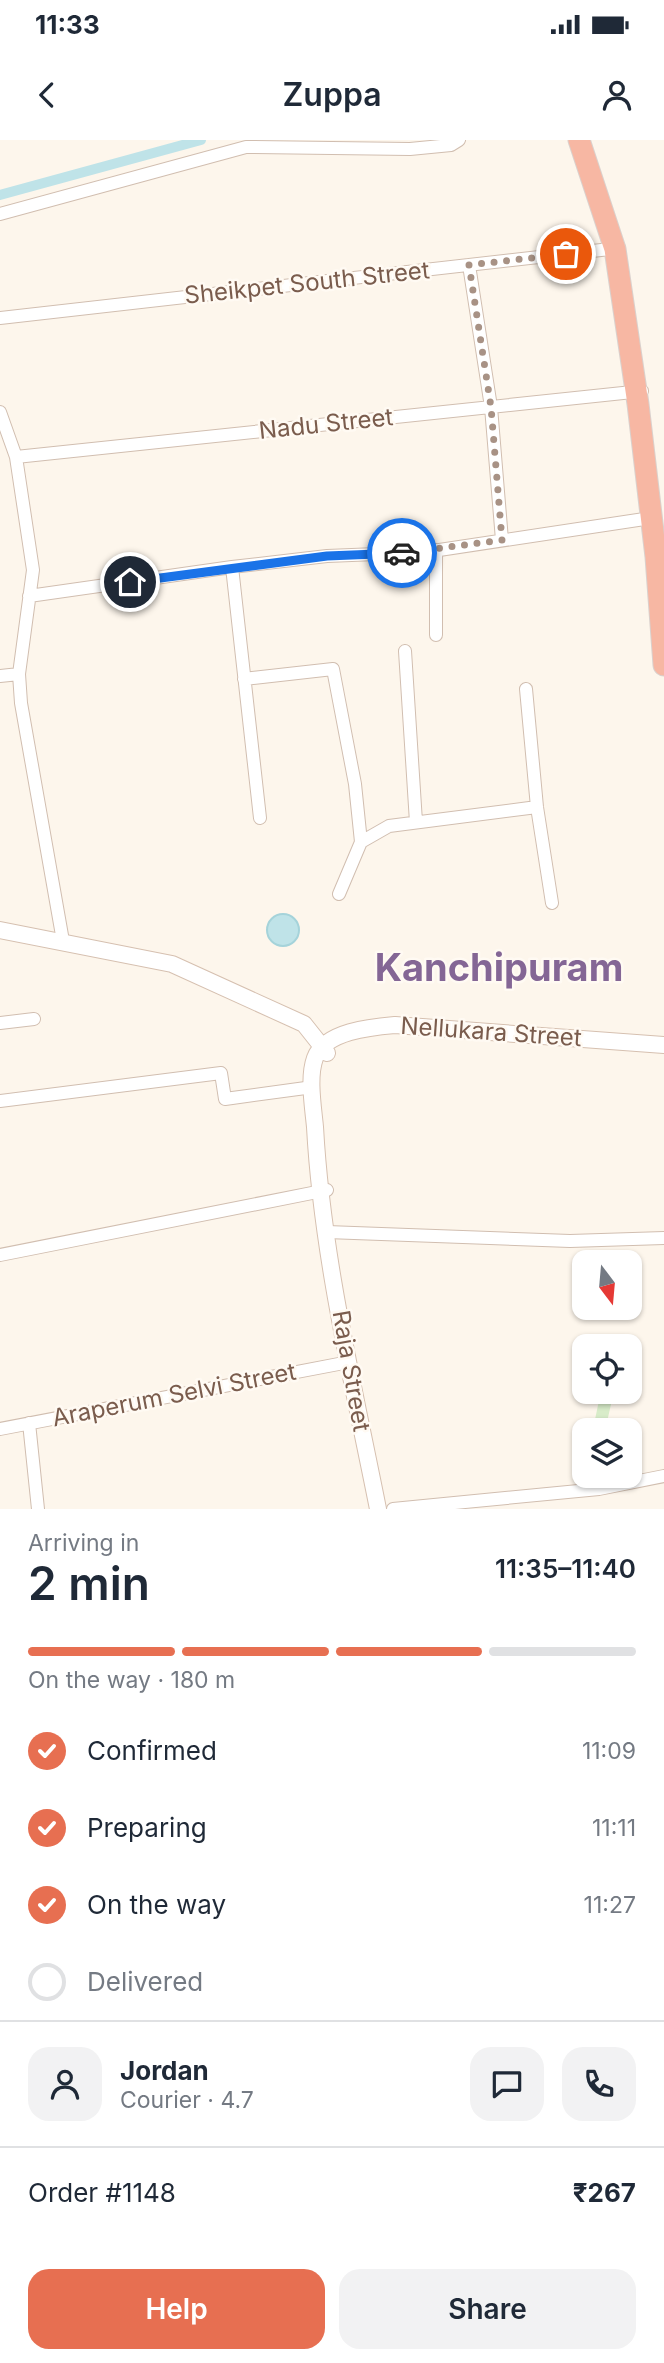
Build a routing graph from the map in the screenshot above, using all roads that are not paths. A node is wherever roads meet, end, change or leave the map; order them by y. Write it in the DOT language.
graph roads {
  1 [pos="459,140"];
  2 [pos="579,140"];
  3 [pos="586,140"];
  4 [pos="0,214"];
  5 [pos="619,248"];
  6 [pos="469,265"];
  7 [pos="0,318"];
  8 [pos="641,391"];
  9 [pos="491,407"];
  10 [pos="0,412"];
  11 [pos="16,457"];
  12 [pos="657,526"];
  13 [pos="502,540"];
  14 [pos="436,551"];
  15 [pos="232,567"];
  16 [pos="29,596"];
  17 [pos="436,635"];
  18 [pos="662,641"];
  19 [pos="405,651"];
  20 [pos="664,665"];
  21 [pos="19,674"];
  22 [pos="0,677"];
  23 [pos="244,679"];
  24 [pos="526,689"];
  25 [pos="537,807"];
  26 [pos="260,818"];
  27 [pos="416,822"];
  28 [pos="361,842"];
  29 [pos="340,894"];
  30 [pos="552,903"];
  31 [pos="0,930"];
  32 [pos="63,941"];
  33 [pos="33,1019"];
  34 [pos="0,1023"];
  35 [pos="664,1045"];
  36 [pos="324,1050"];
  37 [pos="664,1054"];
  38 [pos="313,1087"];
  39 [pos="0,1101"];
  40 [pos="323,1190"];
  41 [pos="327,1232"];
  42 [pos="664,1238"];
  43 [pos="0,1255"];
  44 [pos="349,1362"];
  45 [pos="29,1423"];
  46 [pos="0,1429"];
  47 [pos="664,1476"];
  48 [pos="38,1509"];
  49 [pos="378,1509"];
  50 [pos="393,1509"];
  1 -- 4 [label="street"];
  2 -- 5 [label="highway"];
  3 -- 5 [label="highway"];
  5 -- 6 [label="street, Sheikpet South Street"];
  5 -- 8 [label="highway"];
  6 -- 7 [label="street, Sheikpet South Street"];
  6 -- 9 [label="street"];
  8 -- 9 [label="street, Nadu Street"];
  8 -- 12 [label="highway"];
  9 -- 11 [label="street, Nadu Street"];
  9 -- 13 [label="street"];
  10 -- 11 [label="street"];
  11 -- 16 [label="street"];
  12 -- 13 [label="street"];
  12 -- 18 [label="highway"];
  13 -- 14 [label="street"];
  14 -- 15 [label="street"];
  14 -- 17 [label="street"];
  15 -- 16 [label="street"];
  15 -- 23 [label="street"];
  16 -- 21 [label="street"];
  18 -- 20 [label="highway"];
  19 -- 27 [label="street"];
  21 -- 22 [label="street"];
  21 -- 32 [label="street"];
  23 -- 26 [label="street"];
  23 -- 28 [label="street"];
  24 -- 25 [label="street"];
  25 -- 27 [label="street"];
  25 -- 30 [label="street"];
  27 -- 28 [label="street"];
  28 -- 29 [label="street"];
  31 -- 32 [label="main road"];
  32 -- 36 [label="main road"];
  33 -- 34 [label="street"];
  35 -- 36 [label="main road, Nellukara Street"];
  36 -- 37 [label="main road, Nellukara Street"];
  36 -- 38 [label="main road, Raja Street"];
  36 -- 40 [label="main road, Raja Street"];
  38 -- 39 [label="street"];
  38 -- 40 [label="main road, Raja Street"];
  40 -- 41 [label="main road, Raja Street"];
  40 -- 43 [label="street"];
  41 -- 42 [label="street"];
  41 -- 44 [label="main road, Raja Street"];
  44 -- 45 [label="street, Araperum Selvi Street"];
  44 -- 49 [label="main road, Raja Street"];
  45 -- 46 [label="street, Araperum Selvi Street"];
  45 -- 48 [label="street"];
  47 -- 50 [label="street"];
}
